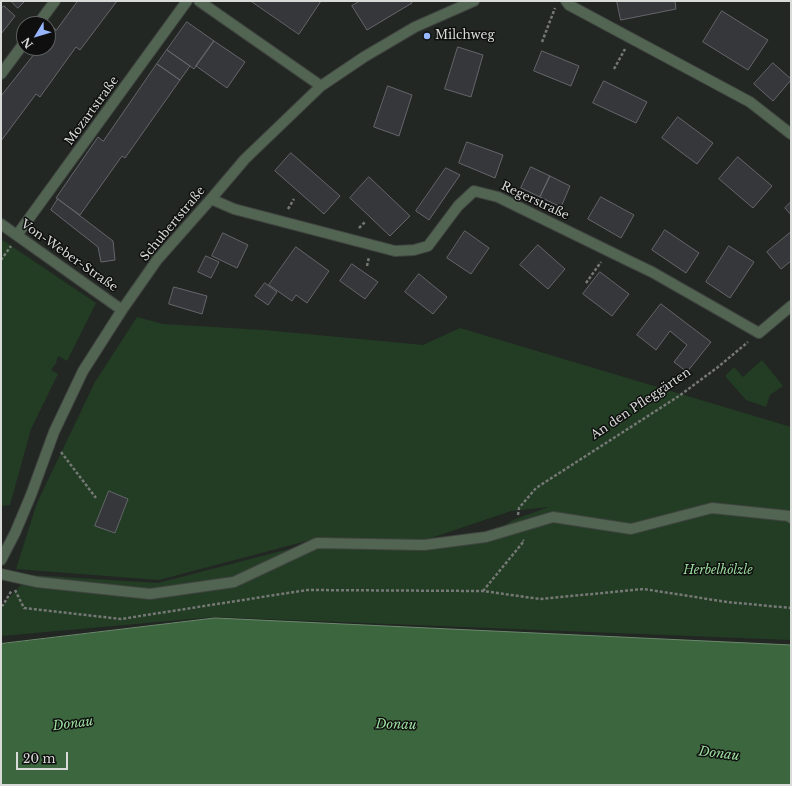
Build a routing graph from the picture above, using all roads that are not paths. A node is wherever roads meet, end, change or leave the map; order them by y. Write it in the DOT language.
graph roads {
  1 [pos="55,1"];
  2 [pos="187,1"];
  3 [pos="199,1"];
  4 [pos="474,1"];
  5 [pos="562,3"];
  6 [pos="44,16"];
  7 [pos="16,54"];
  8 [pos="1,74"];
  9 [pos="320,86"];
  10 [pos="791,134"];
  11 [pos="211,199"];
  12 [pos="1,224"];
  13 [pos="18,235"];
  14 [pos="791,306"];
  15 [pos="122,310"];
  16 [pos="791,518"];
  17 [pos="1,560"];
  18 [pos="1,574"];
  1 -- 6 [label="street"];
  2 -- 13 [label="street, Mozartstraße"];
  3 -- 9 [label="street"];
  4 -- 9 [label="street, Schubertstraße"];
  5 -- 10 [label="street"];
  7 -- 8 [label="street"];
  9 -- 11 [label="street, Schubertstraße"];
  11 -- 14 [label="street, Regerstraße"];
  11 -- 15 [label="street, Schubertstraße"];
  12 -- 13 [label="street, Von-Weber-Straße"];
  13 -- 15 [label="street, Von-Weber-Straße"];
  15 -- 17 [label="street, Schubertstraße"];
  16 -- 18 [label="street"];
}
